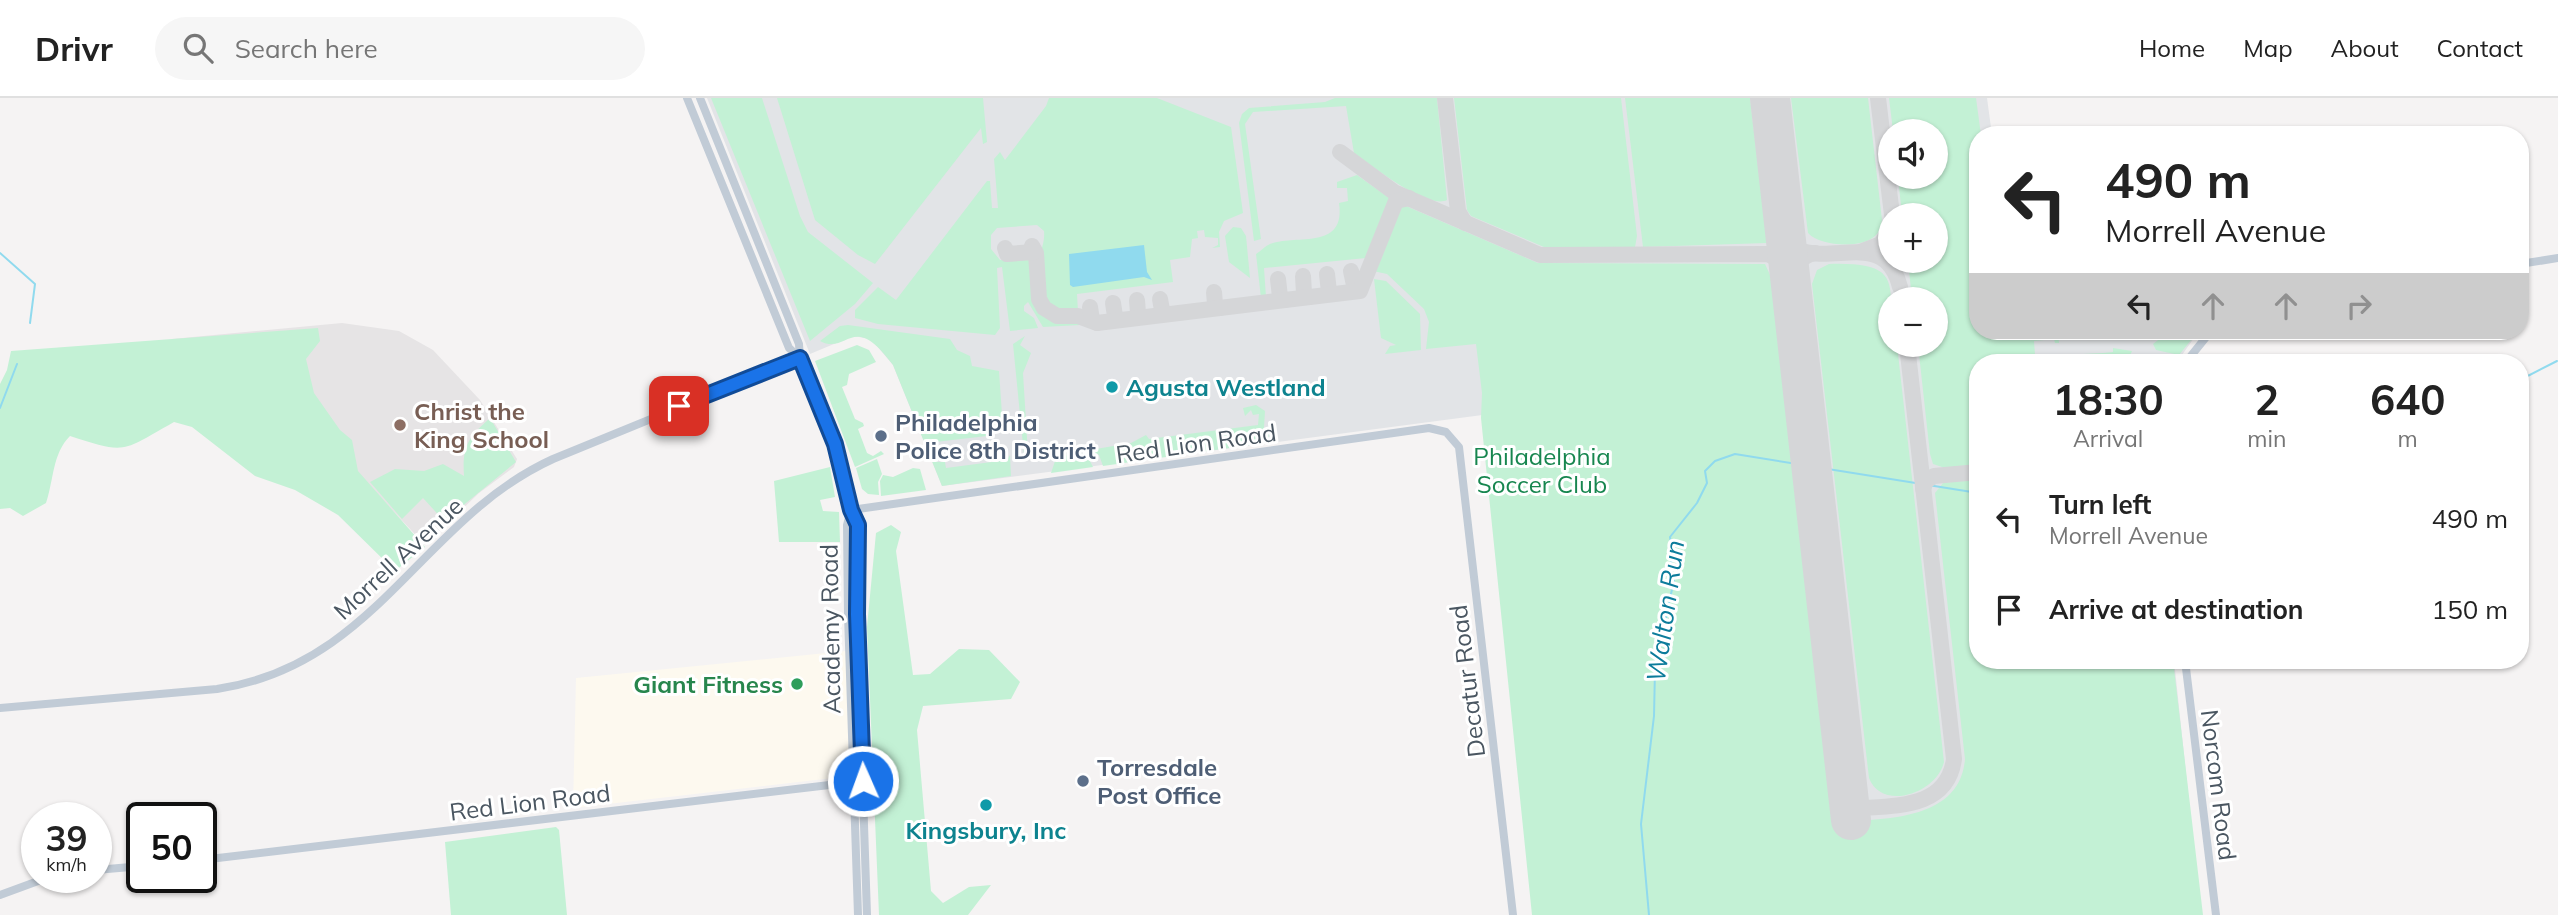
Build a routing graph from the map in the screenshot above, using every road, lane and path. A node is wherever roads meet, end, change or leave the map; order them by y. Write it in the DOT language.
graph roads {
  1 [pos="687,98"];
  2 [pos="700,98"];
  3 [pos="2558,258"];
  4 [pos="2529,263"];
  5 [pos="2203,340"];
  6 [pos="2206,340"];
  7 [pos="2195,349"];
  8 [pos="2192,354"];
  9 [pos="800,358"];
  10 [pos="1458,443"];
  11 [pos="851,510"];
  12 [pos="2186,669"];
  13 [pos="0,708"];
  14 [pos="858,781"];
  15 [pos="217,858"];
  16 [pos="21,887"];
  17 [pos="0,895"];
  18 [pos="858,915"];
  19 [pos="867,915"];
  20 [pos="1513,915"];
  21 [pos="2216,915"];
  1 -- 9 [label="street, Academy Road"];
  2 -- 9 [label="street, Academy Road"];
  3 -- 4 [label="street"];
  5 -- 7 [label="street"];
  6 -- 7 [label="street"];
  7 -- 8 [label="street"];
  9 -- 11 [label="street, Academy Road"];
  9 -- 13 [label="street, Morrell Avenue"];
  10 -- 11 [label="street, Red Lion Road"];
  10 -- 20 [label="street, Decatur Road"];
  11 -- 14 [label="street, Academy Road"];
  12 -- 21 [label="street, Norcom Road"];
  14 -- 15 [label="street, Red Lion Road"];
  14 -- 18 [label="street, Academy Road"];
  14 -- 19 [label="street, Academy Road"];
  16 -- 17 [label="street"];
}
